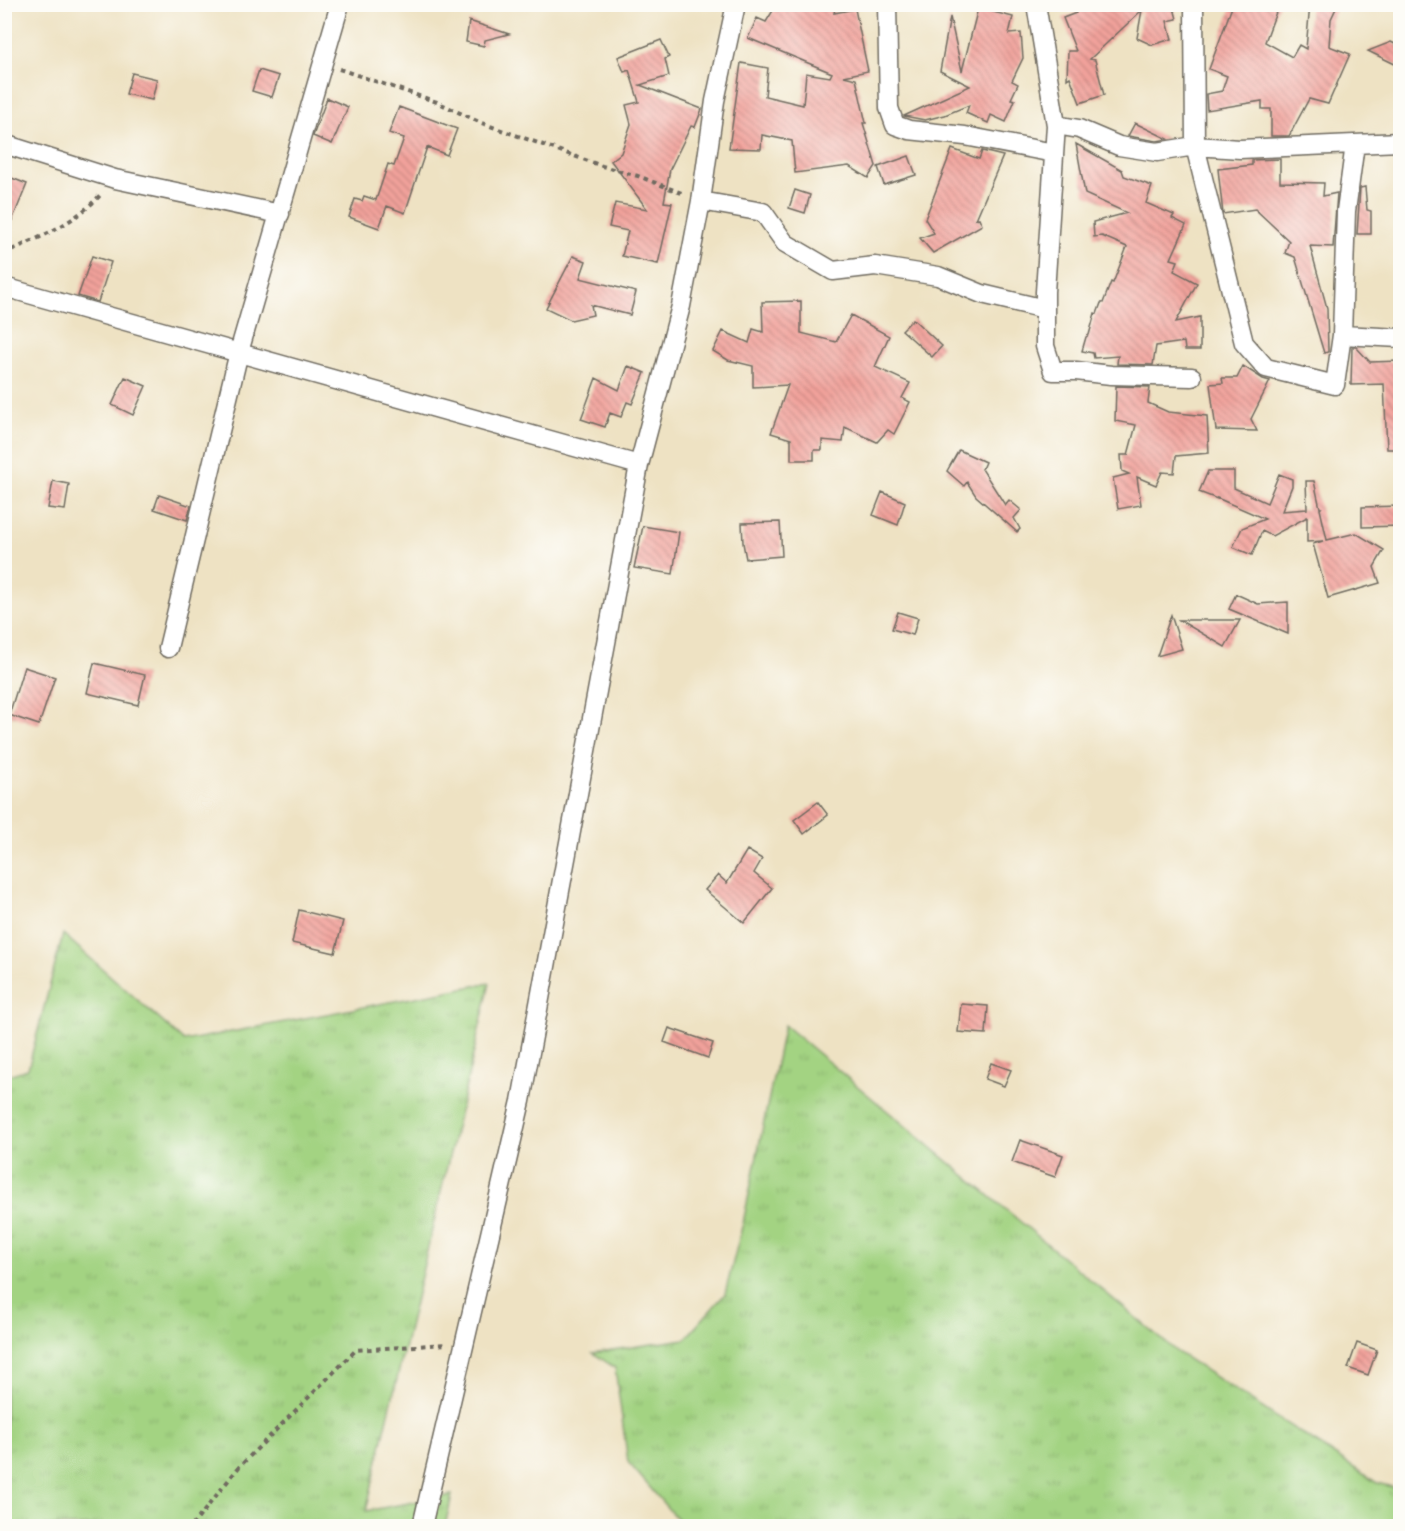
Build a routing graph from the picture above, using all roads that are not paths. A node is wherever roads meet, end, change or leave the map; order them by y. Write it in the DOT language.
graph roads {
  1 [pos="340,4"];
  2 [pos="736,4"];
  3 [pos="887,4"];
  4 [pos="1036,4"];
  5 [pos="1194,4"];
  6 [pos="1056,125"];
  7 [pos="1401,142"];
  8 [pos="4,144"];
  9 [pos="1355,144"];
  10 [pos="1195,146"];
  11 [pos="1054,153"];
  12 [pos="701,201"];
  13 [pos="280,214"];
  14 [pos="4,287"];
  15 [pos="1045,309"];
  16 [pos="1342,335"];
  17 [pos="1401,338"];
  18 [pos="239,352"];
  19 [pos="1192,376"];
  20 [pos="639,465"];
  21 [pos="168,648"];
  22 [pos="422,1527"];
  1 -- 13 [label="street"];
  2 -- 12 [label="street"];
  3 -- 11 [label="street"];
  4 -- 6 [label="street"];
  5 -- 10 [label="street"];
  6 -- 10 [label="street"];
  6 -- 11 [label="street"];
  7 -- 9 [label="street"];
  8 -- 13 [label="street"];
  9 -- 10 [label="street"];
  9 -- 16 [label="street"];
  10 -- 16 [label="street"];
  11 -- 15 [label="street"];
  12 -- 15 [label="street"];
  12 -- 20 [label="street"];
  13 -- 18 [label="street"];
  14 -- 18 [label="street"];
  15 -- 19 [label="street"];
  16 -- 17 [label="street"];
  18 -- 20 [label="street"];
  18 -- 21 [label="street"];
  20 -- 22 [label="street"];
}
